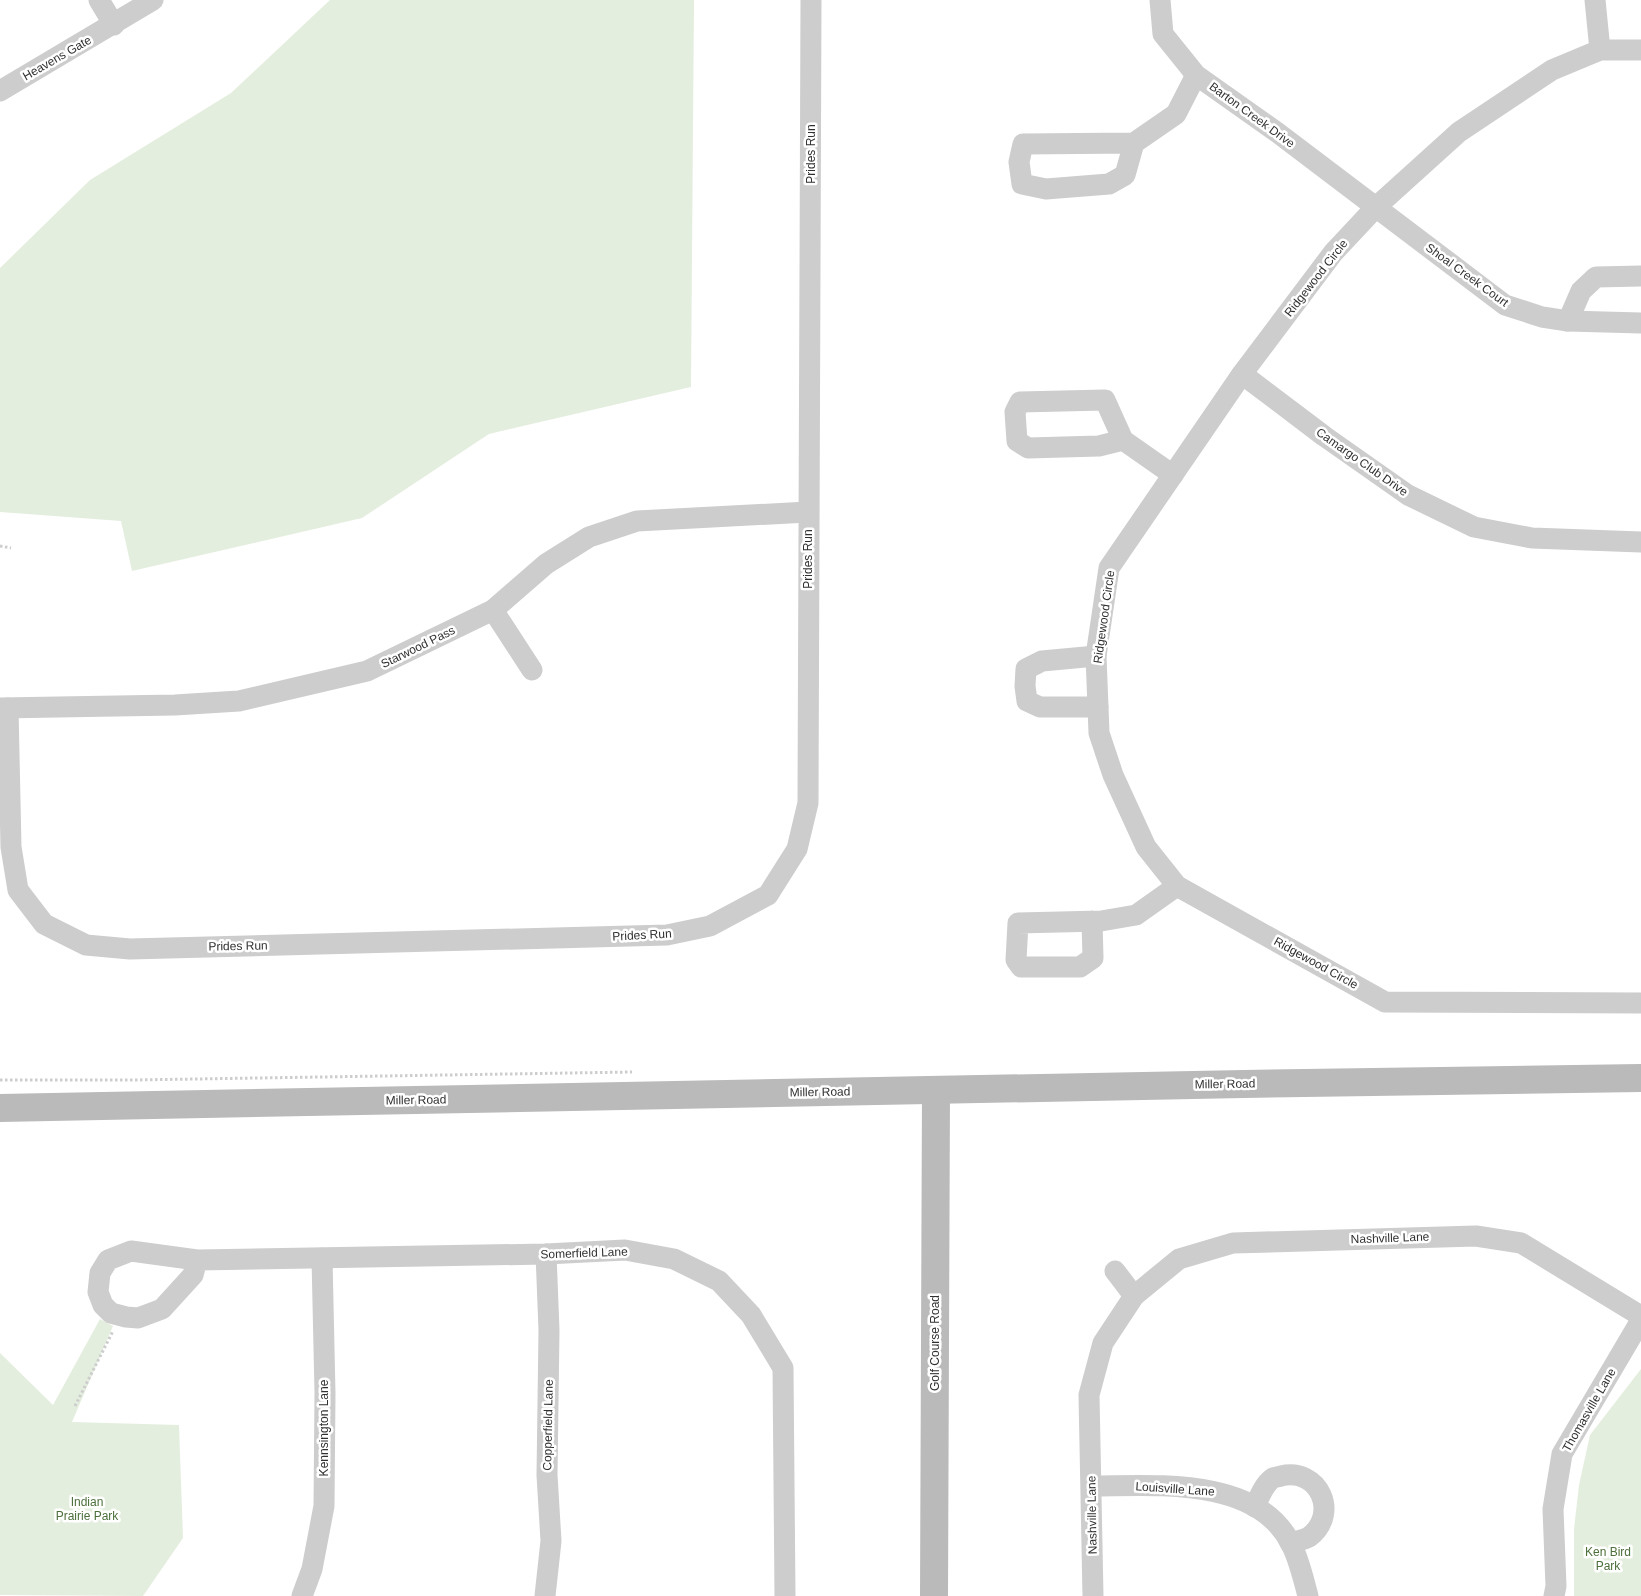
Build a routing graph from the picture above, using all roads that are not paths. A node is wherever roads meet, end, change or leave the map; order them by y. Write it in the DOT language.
graph roads {
  1 [pos="99,0"];
  2 [pos="153,0"];
  3 [pos="810,0"];
  4 [pos="1160,0"];
  5 [pos="1595,0"];
  6 [pos="114,25"];
  7 [pos="1600,50"];
  8 [pos="1641,50"];
  9 [pos="1196,75"];
  10 [pos="0,91"];
  11 [pos="1134,143"];
  12 [pos="1376,207"];
  13 [pos="1641,276"];
  14 [pos="1568,321"];
  15 [pos="1641,323"];
  16 [pos="1242,374"];
  17 [pos="1124,440"];
  18 [pos="1173,474"];
  19 [pos="808,512"];
  20 [pos="1641,542"];
  21 [pos="493,610"];
  22 [pos="1096,656"];
  23 [pos="532,670"];
  24 [pos="1098,707"];
  25 [pos="4,708"];
  26 [pos="1177,886"];
  27 [pos="1092,921"];
  28 [pos="1641,1003"];
  29 [pos="1641,1078"];
  30 [pos="936,1090"];
  31 [pos="0,1108"];
  32 [pos="546,1254"];
  33 [pos="322,1258"];
  34 [pos="197,1260"];
  35 [pos="1115,1270"];
  36 [pos="1134,1296"];
  37 [pos="1641,1316"];
  38 [pos="1641,1320"];
  39 [pos="1092,1486"];
  40 [pos="1255,1507"];
  41 [pos="1290,1543"];
  42 [pos="302,1596"];
  43 [pos="545,1596"];
  44 [pos="785,1596"];
  45 [pos="934,1596"];
  46 [pos="1093,1596"];
  47 [pos="1308,1596"];
  48 [pos="1554,1596"];
  1 -- 6 [label="street"];
  2 -- 6 [label="street, Heavens Gate"];
  3 -- 19 [label="street, Prides Run"];
  4 -- 9 [label="street, Barton Creek Drive"];
  5 -- 7 [label="street"];
  6 -- 10 [label="street, Heavens Gate"];
  7 -- 8 [label="street, Ridgewood Circle"];
  7 -- 12 [label="street, Ridgewood Circle"];
  9 -- 11 [label="street"];
  9 -- 12 [label="street, Barton Creek Drive"];
  11 -- 11 [label="street"];
  12 -- 14 [label="street, Shoal Creek Court"];
  12 -- 16 [label="street, Ridgewood Circle"];
  13 -- 14 [label="street"];
  14 -- 15 [label="street, Shoal Creek Court"];
  16 -- 18 [label="street, Ridgewood Circle"];
  16 -- 20 [label="street, Camargo Club Drive"];
  17 -- 17 [label="street"];
  17 -- 18 [label="street"];
  18 -- 22 [label="street, Ridgewood Circle"];
  19 -- 21 [label="street, Starwood Pass"];
  19 -- 25 [label="street, Prides Run"];
  21 -- 23 [label="street"];
  21 -- 25 [label="street, Starwood Pass"];
  22 -- 24 [label="street, Ridgewood Circle"];
  22 -- 24 [label="street"];
  24 -- 26 [label="street, Ridgewood Circle"];
  26 -- 27 [label="street"];
  26 -- 28 [label="street, Ridgewood Circle"];
  29 -- 30 [label="street, Miller Road"];
  30 -- 31 [label="street, Miller Road"];
  30 -- 45 [label="street, Golf Course Road"];
  32 -- 33 [label="street, Somerfield Lane"];
  32 -- 43 [label="street, Copperfield Lane"];
  32 -- 44 [label="street, Somerfield Lane"];
  33 -- 34 [label="street, Somerfield Lane"];
  33 -- 42 [label="street, Kennsington Lane"];
  34 -- 34 [label="street, Somerfield Lane"];
  35 -- 36 [label="street"];
  36 -- 37 [label="street, Nashville Lane"];
  36 -- 39 [label="street, Nashville Lane"];
  38 -- 48 [label="street, Thomasville Lane"];
  39 -- 40 [label="street, Louisville Lane"];
  39 -- 46 [label="street, Nashville Lane"];
  40 -- 41 [label="street, Louisville Lane"];
  40 -- 41 [label="street"];
  41 -- 47 [label="street, Louisville Lane"];
}
